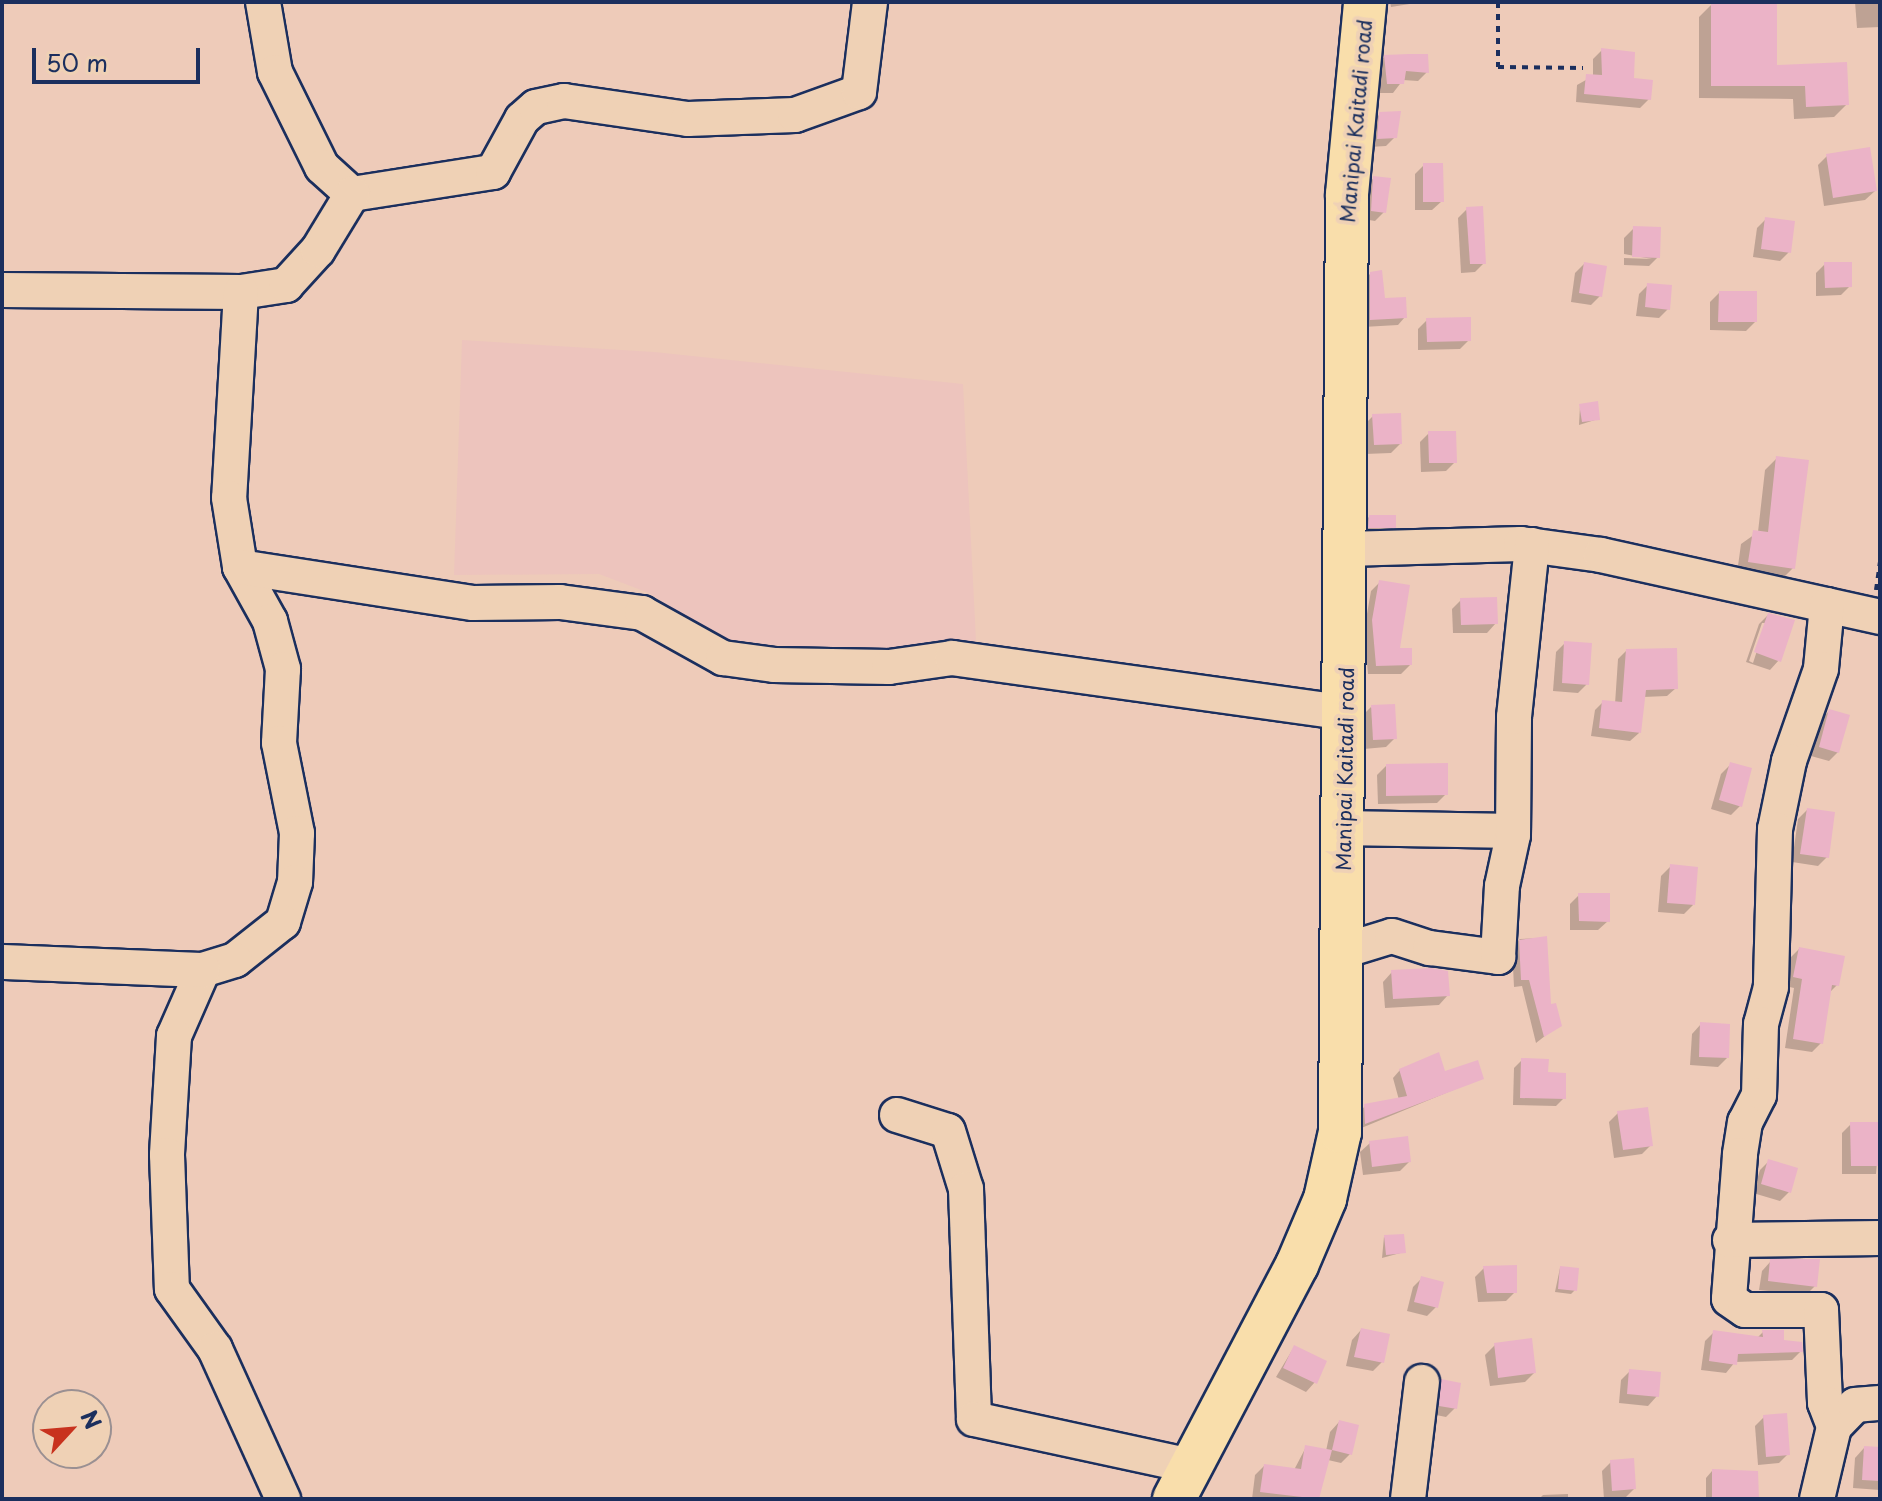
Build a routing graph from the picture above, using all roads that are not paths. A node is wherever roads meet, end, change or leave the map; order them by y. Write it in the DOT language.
graph roads {
  1 [pos="263,2"];
  2 [pos="870,2"];
  3 [pos="1365,2"];
  4 [pos="352,194"];
  5 [pos="2,290"];
  6 [pos="241,292"];
  7 [pos="1532,545"];
  8 [pos="1346,549"];
  9 [pos="240,567"];
  10 [pos="1827,605"];
  11 [pos="1880,617"];
  12 [pos="1346,713"];
  13 [pos="1344,828"];
  14 [pos="1513,831"];
  15 [pos="1343,951"];
  16 [pos="2,962"];
  17 [pos="203,970"];
  18 [pos="897,1115"];
  19 [pos="1880,1238"];
  20 [pos="1730,1240"];
  21 [pos="1422,1382"];
  22 [pos="1880,1403"];
  23 [pos="1834,1427"];
  24 [pos="1183,1482"];
  25 [pos="283,1499"];
  26 [pos="1408,1499"];
  27 [pos="1817,1499"];
  1 -- 4 [label="street"];
  2 -- 4 [label="street"];
  3 -- 8 [label="main road, Manipai Kaitadi road"];
  4 -- 6 [label="street"];
  5 -- 6 [label="street"];
  6 -- 9 [label="street"];
  7 -- 8 [label="street"];
  7 -- 10 [label="street"];
  7 -- 14 [label="street"];
  8 -- 12 [label="main road, Manipai Kaitadi road"];
  9 -- 12 [label="street"];
  9 -- 17 [label="street"];
  10 -- 11 [label="street"];
  10 -- 20 [label="street"];
  12 -- 13 [label="main road, Manipai Kaitadi road"];
  13 -- 14 [label="street"];
  13 -- 15 [label="main road, Manipai Kaitadi road"];
  14 -- 15 [label="street"];
  15 -- 24 [label="main road, Manipai Kaitadi road"];
  16 -- 17 [label="street"];
  17 -- 25 [label="street"];
  18 -- 24 [label="street"];
  19 -- 20 [label="street"];
  20 -- 23 [label="street"];
  21 -- 26 [label="street"];
  22 -- 23 [label="street"];
  23 -- 27 [label="street"];
}
